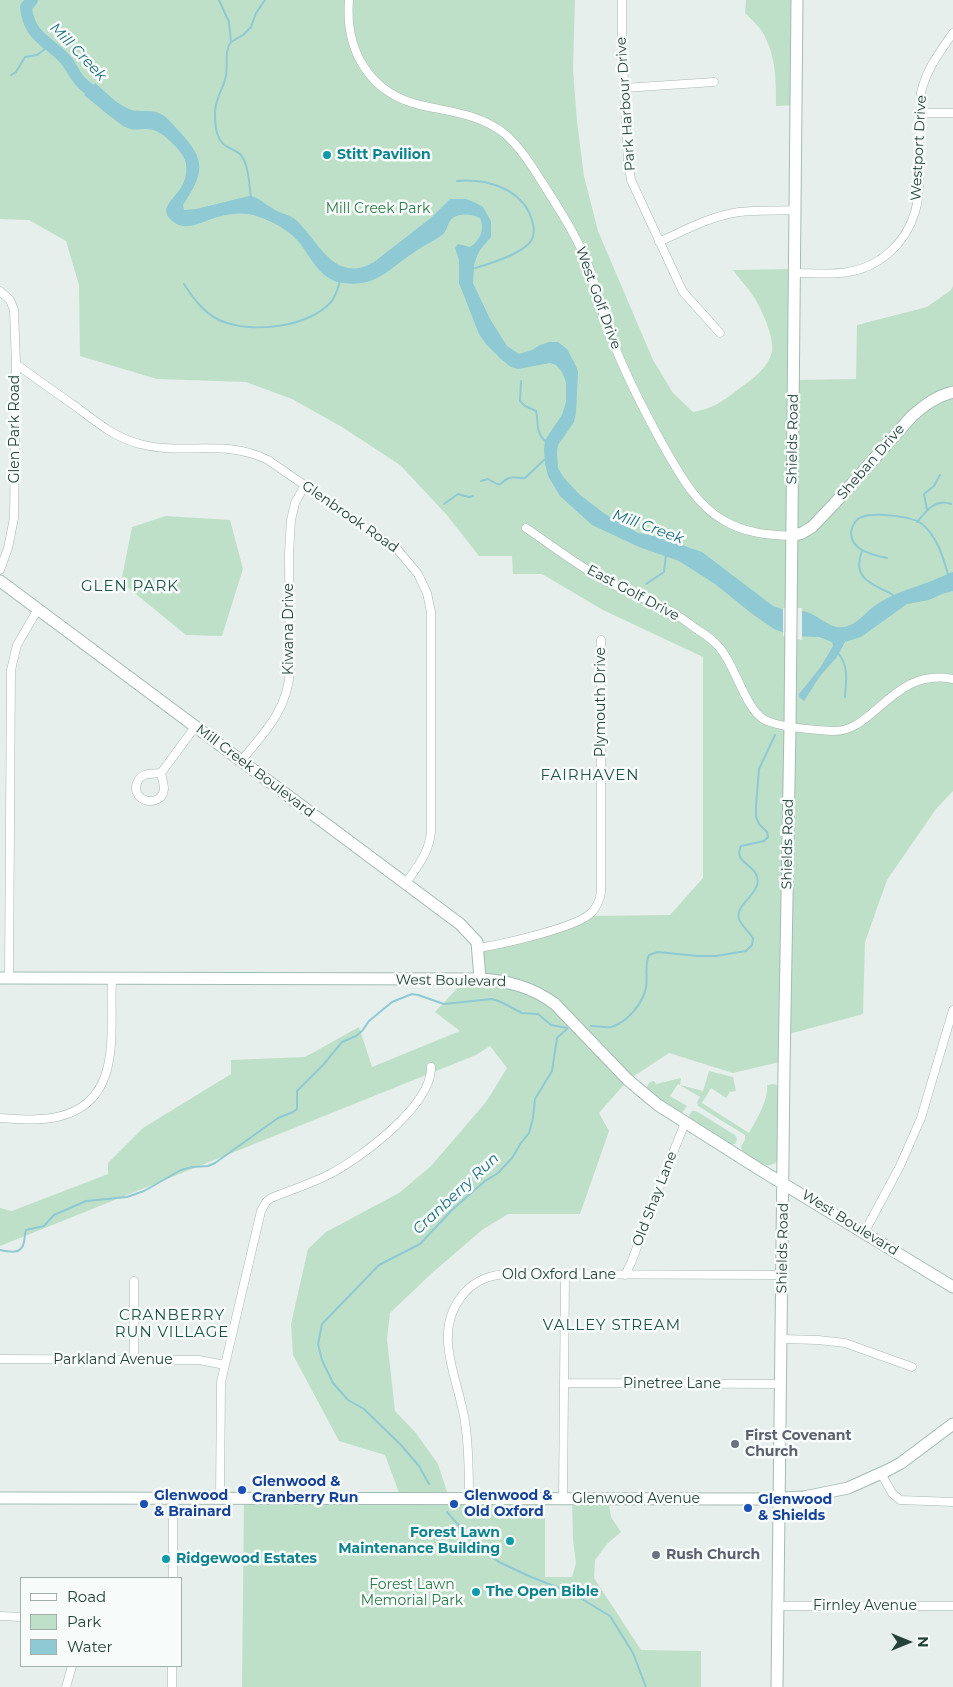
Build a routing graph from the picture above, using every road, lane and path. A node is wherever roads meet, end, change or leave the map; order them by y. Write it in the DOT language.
graph roads {
  1 [pos="349,0"];
  2 [pos="622,0"];
  3 [pos="797,0"];
  4 [pos="953,33"];
  5 [pos="714,82"];
  6 [pos="624,88"];
  7 [pos="920,113"];
  8 [pos="953,113"];
  9 [pos="794,210"];
  10 [pos="659,242"];
  11 [pos="794,273"];
  12 [pos="0,291"];
  13 [pos="720,333"];
  14 [pos="16,364"];
  15 [pos="953,392"];
  16 [pos="305,485"];
  17 [pos="526,528"];
  18 [pos="792,536"];
  19 [pos="0,570"];
  20 [pos="0,581"];
  21 [pos="38,609"];
  22 [pos="601,640"];
  23 [pos="953,679"];
  24 [pos="790,726"];
  25 [pos="195,727"];
  26 [pos="241,762"];
  27 [pos="161,773"];
  28 [pos="406,883"];
  29 [pos="479,948"];
  30 [pos="5,978"];
  31 [pos="112,979"];
  32 [pos="480,979"];
  33 [pos="953,1010"];
  34 [pos="431,1067"];
  35 [pos="0,1118"];
  36 [pos="685,1123"];
  37 [pos="783,1183"];
  38 [pos="864,1232"];
  39 [pos="566,1274"];
  40 [pos="625,1275"];
  41 [pos="782,1275"];
  42 [pos="134,1281"];
  43 [pos="953,1286"];
  44 [pos="782,1339"];
  45 [pos="0,1359"];
  46 [pos="134,1360"];
  47 [pos="225,1365"];
  48 [pos="912,1367"];
  49 [pos="564,1383"];
  50 [pos="780,1384"];
  51 [pos="953,1424"];
  52 [pos="880,1474"];
  53 [pos="0,1498"];
  54 [pos="173,1498"];
  55 [pos="220,1498"];
  56 [pos="469,1498"];
  57 [pos="563,1498"];
  58 [pos="778,1498"];
  59 [pos="0,1502"];
  60 [pos="953,1502"];
  61 [pos="172,1577"];
  62 [pos="778,1606"];
  63 [pos="953,1606"];
  64 [pos="0,1616"];
  65 [pos="20,1617"];
  66 [pos="72,1667"];
  67 [pos="172,1667"];
  68 [pos="66,1687"];
  69 [pos="172,1687"];
  70 [pos="777,1687"];
  1 -- 18 [label="street, West Golf Drive"];
  2 -- 6 [label="street, Park Harbour Drive"];
  3 -- 9 [label="street, Shields Road"];
  4 -- 7 [label="street, Westport Drive"];
  5 -- 6 [label="street"];
  6 -- 10 [label="street, Park Harbour Drive"];
  7 -- 8 [label="street"];
  7 -- 11 [label="street, Westport Drive"];
  9 -- 10 [label="street"];
  9 -- 11 [label="street, Shields Road"];
  10 -- 13 [label="street, Park Harbour Drive"];
  11 -- 18 [label="street, Shields Road"];
  12 -- 14 [label="street, Glen Park Road"];
  14 -- 16 [label="street, Glenbrook Road"];
  14 -- 19 [label="street, Glen Park Road"];
  15 -- 18 [label="street, Sheban Drive"];
  16 -- 26 [label="street, Kiwana Drive"];
  16 -- 28 [label="street, Glenbrook Road"];
  17 -- 24 [label="street, East Golf Drive"];
  18 -- 24 [label="street, Shields Road"];
  20 -- 21 [label="street, Mill Creek Boulevard"];
  21 -- 25 [label="street, Mill Creek Boulevard"];
  21 -- 30 [label="street"];
  22 -- 29 [label="street, Plymouth Drive"];
  23 -- 24 [label="street, East Golf Drive"];
  24 -- 37 [label="street, Shields Road"];
  25 -- 26 [label="street, Mill Creek Boulevard"];
  25 -- 27 [label="street"];
  26 -- 28 [label="street, Mill Creek Boulevard"];
  28 -- 29 [label="street, Mill Creek Boulevard"];
  29 -- 32 [label="street"];
  30 -- 31 [label="street, West Boulevard"];
  31 -- 32 [label="street, West Boulevard"];
  31 -- 35 [label="street"];
  32 -- 36 [label="street, West Boulevard"];
  33 -- 38 [label="street"];
  34 -- 47 [label="street"];
  36 -- 37 [label="street, West Boulevard"];
  36 -- 40 [label="street, Old Shay Lane"];
  37 -- 38 [label="street, West Boulevard"];
  37 -- 41 [label="street, Shields Road"];
  38 -- 43 [label="street, West Boulevard"];
  39 -- 40 [label="street, Old Oxford Lane"];
  39 -- 49 [label="street"];
  39 -- 56 [label="street, Old Oxford Lane"];
  40 -- 41 [label="street, Old Oxford Lane"];
  41 -- 44 [label="street, Shields Road"];
  42 -- 46 [label="street"];
  44 -- 48 [label="street"];
  44 -- 50 [label="street, Shields Road"];
  45 -- 46 [label="street, Parkland Avenue"];
  46 -- 47 [label="street, Parkland Avenue"];
  47 -- 55 [label="street"];
  49 -- 50 [label="street, Pinetree Lane"];
  49 -- 57 [label="street"];
  50 -- 58 [label="street, Shields Road"];
  51 -- 52 [label="street, Glenwood Avenue"];
  52 -- 58 [label="street, Glenwood Avenue"];
  52 -- 60 [label="street"];
  53 -- 54 [label="street, Glenwood Avenue"];
  53 -- 59 [label="street"];
  54 -- 55 [label="street, Glenwood Avenue"];
  54 -- 61 [label="street"];
  55 -- 56 [label="street, Glenwood Avenue"];
  56 -- 57 [label="street, Glenwood Avenue"];
  57 -- 58 [label="street, Glenwood Avenue"];
  58 -- 62 [label="street, Shields Road"];
  62 -- 63 [label="street, Firnley Avenue"];
  62 -- 70 [label="street, Shields Road"];
  64 -- 65 [label="street"];
  66 -- 68 [label="street"];
  67 -- 69 [label="street"];
}
